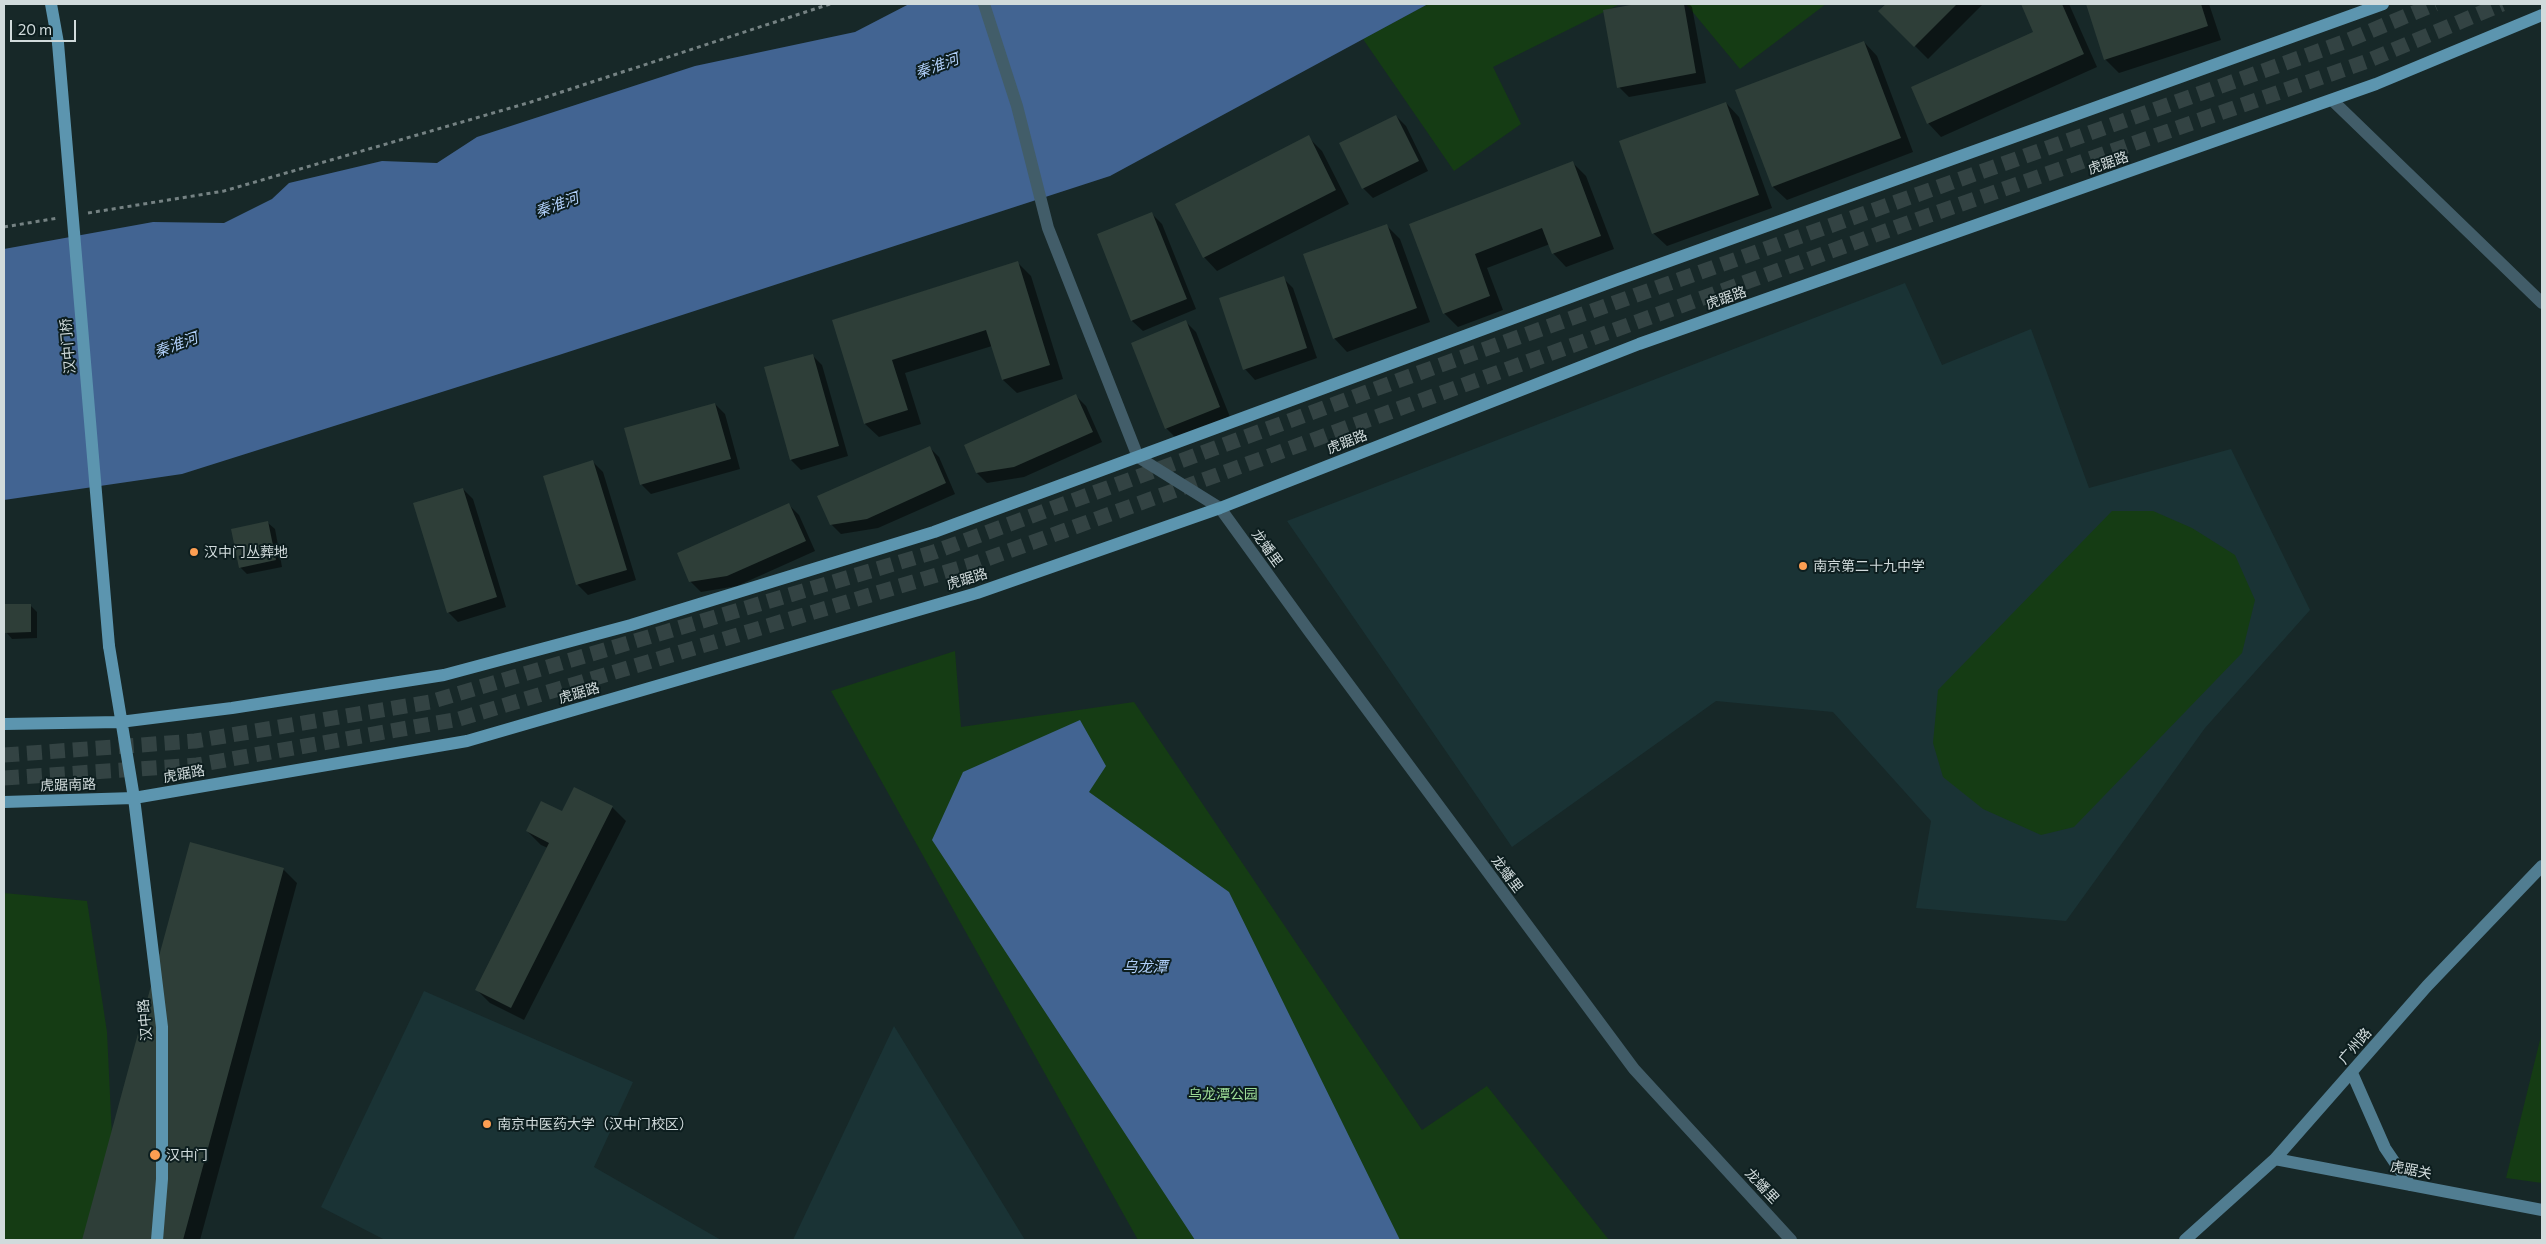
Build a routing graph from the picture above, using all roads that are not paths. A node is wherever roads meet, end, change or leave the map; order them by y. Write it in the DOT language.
graph roads {
  1 [pos="51,4"];
  2 [pos="984,4"];
  3 [pos="2383,4"];
  4 [pos="2542,15"];
  5 [pos="2332,100"];
  6 [pos="2542,303"];
  7 [pos="1138,457"];
  8 [pos="1220,508"];
  9 [pos="120,722"];
  10 [pos="4,724"];
  11 [pos="134,798"];
  12 [pos="4,802"];
  13 [pos="2542,866"];
  14 [pos="2352,1073"];
  15 [pos="2275,1159"];
  16 [pos="2410,1185"];
  17 [pos="2542,1210"];
  18 [pos="157,1240"];
  19 [pos="1791,1240"];
  20 [pos="2185,1240"];
  1 -- 9 [label="main road, 汉中门桥, bridge"];
  2 -- 7 [label="street"];
  3 -- 7 [label="main road"];
  4 -- 5 [label="main road, 虎踞路"];
  5 -- 6 [label="street"];
  5 -- 8 [label="main road, 虎踞路"];
  7 -- 8 [label="street"];
  7 -- 9 [label="main road"];
  8 -- 11 [label="main road, 虎踞路"];
  8 -- 19 [label="street, 龙蟠里"];
  9 -- 10 [label="main road"];
  9 -- 11 [label="main road, 汉中路"];
  11 -- 12 [label="main road, 虎踞南路"];
  11 -- 18 [label="main road, 汉中路"];
  13 -- 14 [label="main road, 广州路"];
  14 -- 15 [label="main road, 广州路"];
  14 -- 16 [label="main road"];
  15 -- 16 [label="main road, 虎踞关"];
  15 -- 20 [label="main road, 广州路"];
  16 -- 17 [label="main road, 虎踞关"];
}
